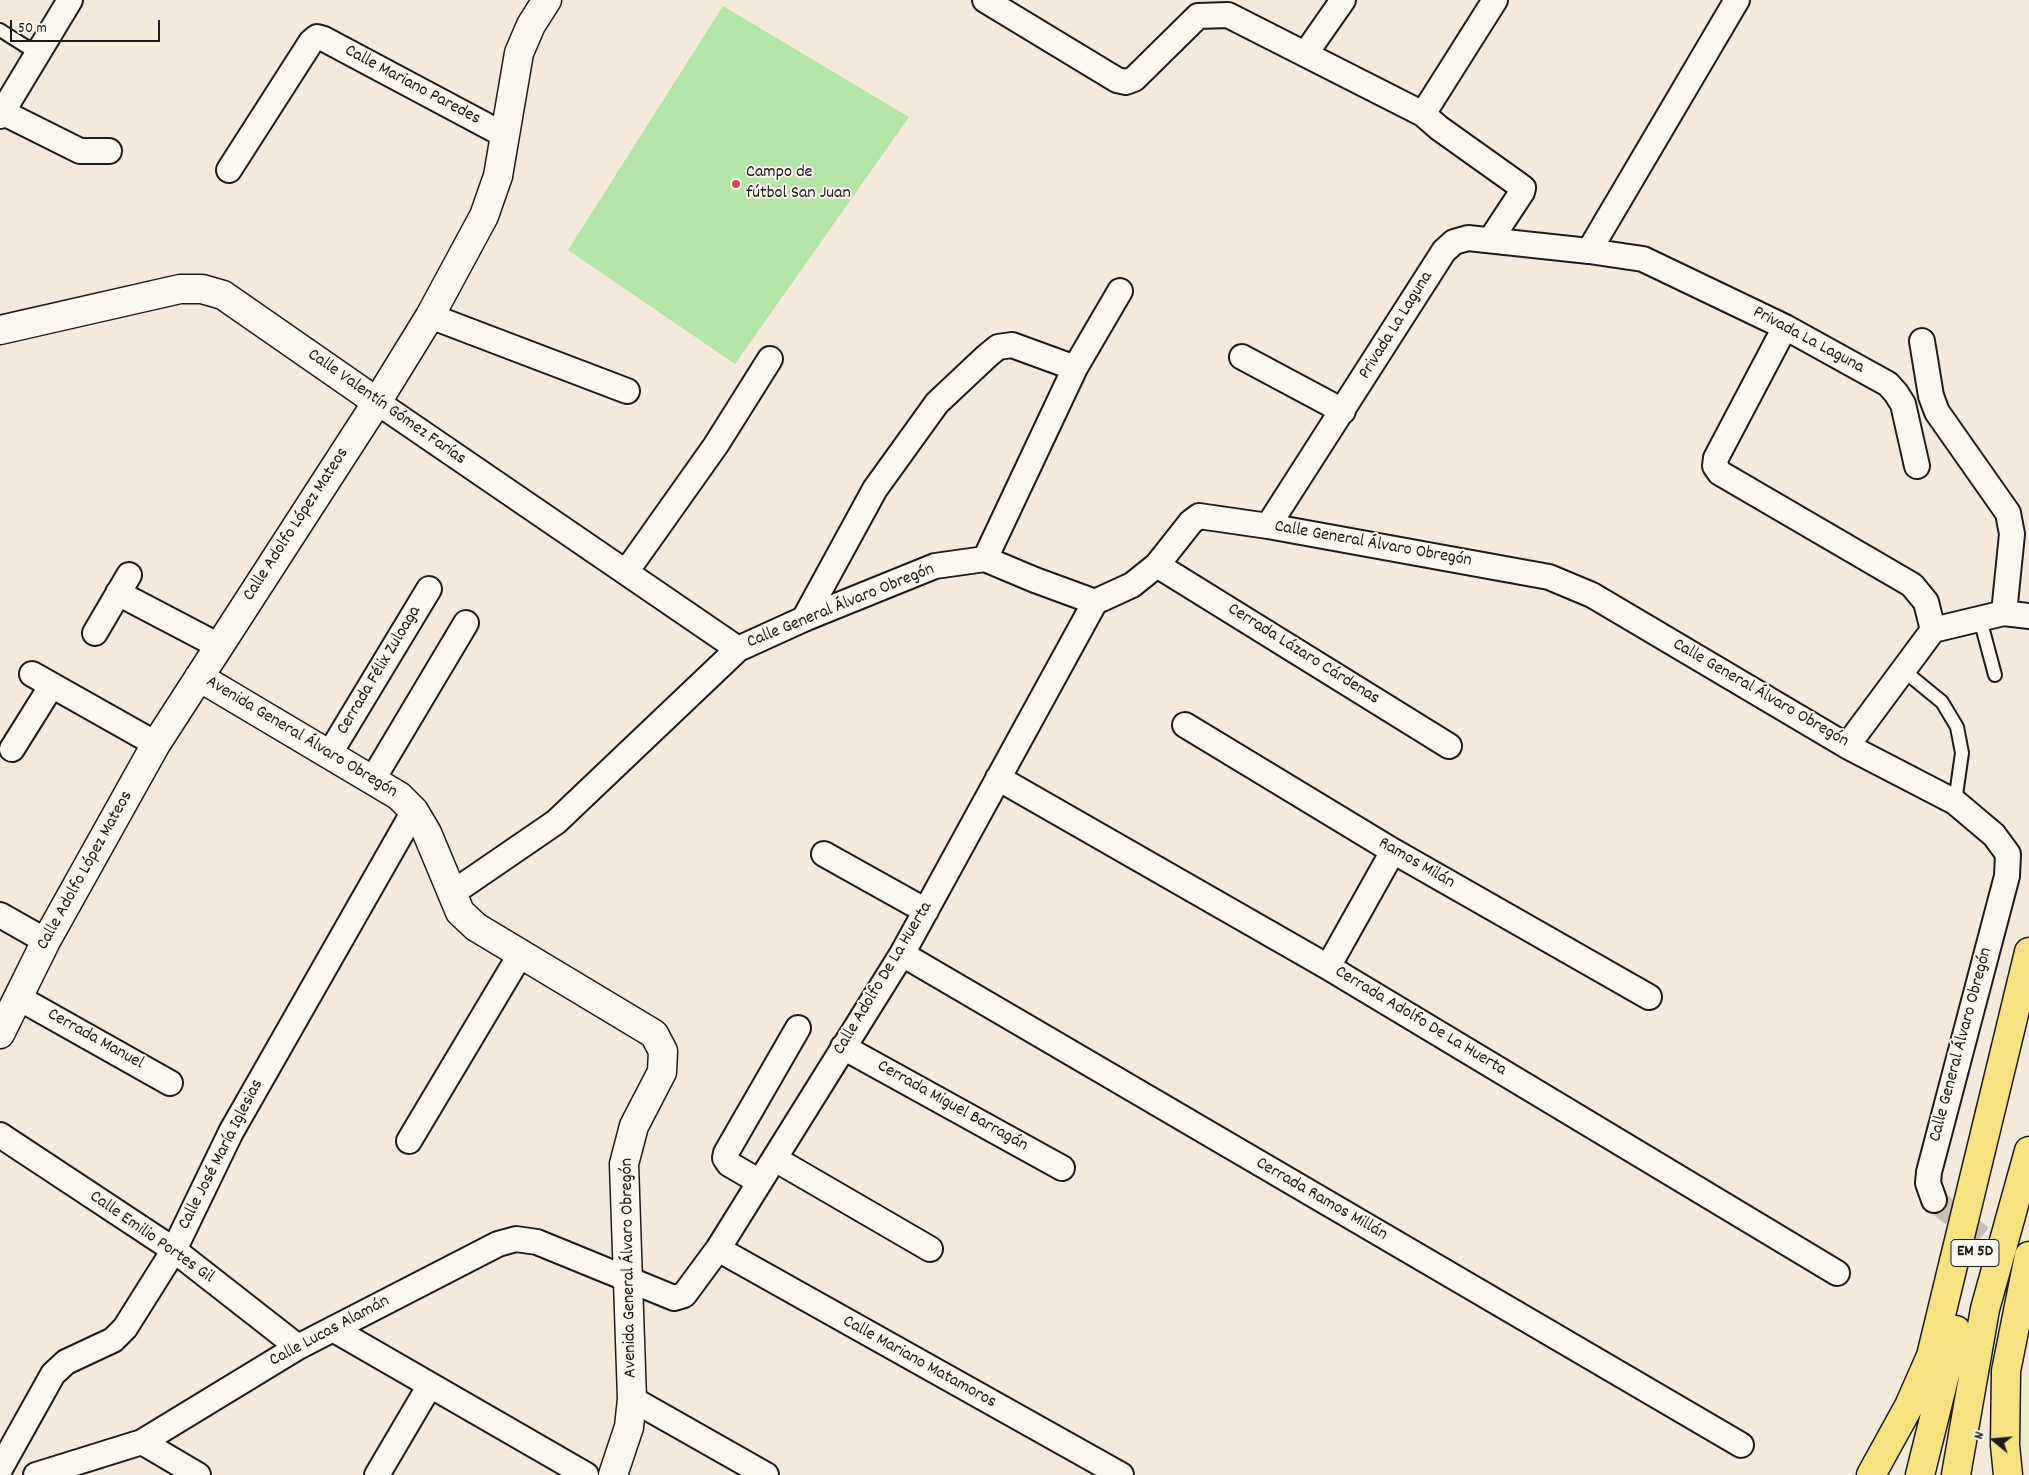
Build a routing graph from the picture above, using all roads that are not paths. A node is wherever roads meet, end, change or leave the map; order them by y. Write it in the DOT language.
graph roads {
  1 [pos="70,0"];
  2 [pos="547,0"];
  3 [pos="986,0"];
  4 [pos="1343,0"];
  5 [pos="1495,0"];
  6 [pos="1737,0"];
  7 [pos="1198,8"];
  8 [pos="1232,8"];
  9 [pos="0,30"];
  10 [pos="1306,53"];
  11 [pos="38,54"];
  12 [pos="1,114"];
  13 [pos="1423,114"];
  14 [pos="506,136"];
  15 [pos="109,151"];
  16 [pos="229,170"];
  17 [pos="1491,239"];
  18 [pos="1589,251"];
  19 [pos="1120,291"];
  20 [pos="430,316"];
  21 [pos="1785,327"];
  22 [pos="0,330"];
  23 [pos="1922,341"];
  24 [pos="1242,357"];
  25 [pos="770,359"];
  26 [pos="1074,368"];
  27 [pos="627,391"];
  28 [pos="377,402"];
  29 [pos="1343,410"];
  30 [pos="1917,466"];
  31 [pos="1268,526"];
  32 [pos="985,559"];
  33 [pos="1157,565"];
  34 [pos="626,572"];
  35 [pos="429,589"];
  36 [pos="1095,602"];
  37 [pos="2004,613"];
  38 [pos="2029,616"];
  39 [pos="804,619"];
  40 [pos="1980,619"];
  41 [pos="466,623"];
  42 [pos="1933,630"];
  43 [pos="95,633"];
  44 [pos="219,646"];
  45 [pos="738,650"];
  46 [pos="1903,670"];
  47 [pos="1995,675"];
  48 [pos="199,676"];
  49 [pos="1185,725"];
  50 [pos="156,744"];
  51 [pos="1449,746"];
  52 [pos="1847,746"];
  53 [pos="12,749"];
  54 [pos="330,753"];
  55 [pos="998,778"];
  56 [pos="373,779"];
  57 [pos="1955,802"];
  58 [pos="414,811"];
  59 [pos="1393,851"];
  60 [pos="824,854"];
  61 [pos="451,894"];
  62 [pos="926,910"];
  63 [pos="0,915"];
  64 [pos="46,941"];
  65 [pos="2029,952"];
  66 [pos="902,954"];
  67 [pos="520,955"];
  68 [pos="1328,967"];
  69 [pos="1649,997"];
  70 [pos="19,998"];
  71 [pos="798,1028"];
  72 [pos="2029,1030"];
  73 [pos="0,1034"];
  74 [pos="843,1047"];
  75 [pos="170,1083"];
  76 [pos="0,1135"];
  77 [pos="409,1142"];
  78 [pos="2029,1151"];
  79 [pos="774,1159"];
  80 [pos="1062,1168"];
  81 [pos="760,1182"];
  82 [pos="1934,1200"];
  83 [pos="718,1249"];
  84 [pos="174,1250"];
  85 [pos="930,1250"];
  86 [pos="2029,1256"];
  87 [pos="1837,1273"];
  88 [pos="629,1279"];
  89 [pos="333,1329"];
  90 [pos="298,1348"];
  91 [pos="430,1385"];
  92 [pos="632,1399"];
  93 [pos="142,1442"];
  94 [pos="1741,1445"];
  95 [pos="0,1470"];
  96 [pos="36,1475"];
  97 [pos="198,1475"];
  98 [pos="377,1475"];
  99 [pos="586,1475"];
  100 [pos="613,1475"];
  101 [pos="766,1475"];
  102 [pos="1121,1475"];
  103 [pos="1871,1475"];
  104 [pos="1920,1475"];
  105 [pos="1956,1475"];
  106 [pos="2008,1475"];
  1 -- 11 [label="street"];
  2 -- 14 [label="main road, Calle Adolfo López Mateos"];
  3 -- 7 [label="street"];
  4 -- 10 [label="street"];
  5 -- 13 [label="street"];
  6 -- 18 [label="street"];
  7 -- 8 [label="street"];
  8 -- 10 [label="street"];
  9 -- 11 [label="lane"];
  10 -- 13 [label="street"];
  11 -- 12 [label="street"];
  12 -- 15 [label="street"];
  13 -- 17 [label="street"];
  14 -- 16 [label="street, Calle Mariano Paredes"];
  14 -- 20 [label="main road, Calle Adolfo López Mateos"];
  17 -- 18 [label="street, Privada La Laguna"];
  17 -- 29 [label="street, Privada La Laguna"];
  18 -- 21 [label="street, Privada La Laguna"];
  19 -- 26 [label="street"];
  20 -- 27 [label="street"];
  20 -- 28 [label="main road, Calle Adolfo López Mateos"];
  21 -- 30 [label="street, Privada La Laguna"];
  21 -- 42 [label="street"];
  22 -- 28 [label="main road, Calle Valentín Gómez Farías"];
  23 -- 37 [label="street"];
  24 -- 29 [label="street"];
  25 -- 34 [label="street"];
  26 -- 32 [label="street"];
  26 -- 39 [label="street"];
  28 -- 34 [label="street, Calle Valentín Gómez Farías"];
  28 -- 44 [label="main road, Calle Adolfo López Mateos"];
  29 -- 31 [label="street, Privada La Laguna"];
  31 -- 33 [label="street, Calle General Álvaro Obregón"];
  31 -- 52 [label="street, Calle General Álvaro Obregón"];
  32 -- 36 [label="street"];
  32 -- 39 [label="street, Calle General Álvaro Obregón"];
  33 -- 36 [label="street, Calle General Álvaro Obregón"];
  33 -- 51 [label="street, Cerrada Lázaro Cárdenas"];
  34 -- 45 [label="street, Calle Valentín Gómez Farías"];
  35 -- 54 [label="street, Cerrada Félix Zuloaga"];
  36 -- 55 [label="street, Calle Adolfo De La Huerta"];
  37 -- 38 [label="street"];
  37 -- 40 [label="street"];
  39 -- 45 [label="street, Calle General Álvaro Obregón"];
  40 -- 42 [label="street"];
  40 -- 47 [label="lane"];
  41 -- 56 [label="street"];
  42 -- 46 [label="street"];
  43 -- 44 [label="street"];
  44 -- 48 [label="main road, Calle Adolfo López Mateos"];
  45 -- 61 [label="street, Calle General Álvaro Obregón"];
  46 -- 52 [label="street"];
  46 -- 57 [label="lane"];
  48 -- 50 [label="main road, Calle Adolfo López Mateos"];
  48 -- 54 [label="main road, Avenida General Álvaro Obregón"];
  49 -- 59 [label="street, Ramos Milán"];
  50 -- 53 [label="street"];
  50 -- 64 [label="main road, Calle Adolfo López Mateos"];
  52 -- 57 [label="street, Calle General Álvaro Obregón"];
  54 -- 56 [label="main road, Avenida General Álvaro Obregón"];
  55 -- 62 [label="street, Calle Adolfo De La Huerta"];
  55 -- 68 [label="street, Cerrada Adolfo De La Huerta"];
  56 -- 58 [label="main road, Avenida General Álvaro Obregón"];
  57 -- 82 [label="street, Calle General Álvaro Obregón"];
  58 -- 61 [label="main road, Avenida General Álvaro Obregón"];
  58 -- 84 [label="street, Calle José María Iglesias"];
  59 -- 68 [label="street"];
  59 -- 69 [label="street, Ramos Milán"];
  60 -- 62 [label="street"];
  61 -- 67 [label="main road, Avenida General Álvaro Obregón"];
  62 -- 66 [label="street, Calle Adolfo De La Huerta"];
  63 -- 64 [label="street"];
  64 -- 70 [label="main road, Calle Adolfo López Mateos"];
  65 -- 103 [label="highway"];
  66 -- 74 [label="street, Calle Adolfo De La Huerta"];
  66 -- 94 [label="street, Cerrada Ramos Millán"];
  67 -- 77 [label="street"];
  67 -- 88 [label="main road, Avenida General Álvaro Obregón"];
  68 -- 87 [label="street, Cerrada Adolfo De La Huerta"];
  70 -- 73 [label="main road, Calle Adolfo López Mateos"];
  70 -- 75 [label="street, Cerrada Manuel"];
  71 -- 81 [label="street"];
  72 -- 104 [label="highway, EM 5D"];
  74 -- 79 [label="street, Calle Adolfo De La Huerta"];
  74 -- 80 [label="street, Cerrada Miguel Barragán"];
  76 -- 84 [label="street, Calle Emilio Portes Gil"];
  78 -- 105 [label="highway, EM 5D"];
  79 -- 81 [label="street, Calle Adolfo De La Huerta"];
  79 -- 85 [label="street"];
  81 -- 83 [label="street, Calle Adolfo De La Huerta"];
  83 -- 88 [label="street, Calle Adolfo De La Huerta"];
  83 -- 102 [label="street, Calle Mariano Matamoros"];
  84 -- 90 [label="street, Calle Emilio Portes Gil"];
  84 -- 95 [label="street, Calle José María Iglesias"];
  86 -- 106 [label="highway"];
  88 -- 89 [label="street, Calle Lucas Alamán"];
  88 -- 92 [label="main road, Avenida General Álvaro Obregón"];
  89 -- 90 [label="street, Calle Lucas Alamán"];
  89 -- 91 [label="street"];
  90 -- 93 [label="street, Calle Lucas Alamán"];
  91 -- 98 [label="street"];
  91 -- 99 [label="street"];
  92 -- 100 [label="main road, Avenida General Álvaro Obregón"];
  92 -- 101 [label="street"];
  93 -- 96 [label="street, Calle Lucas Alamán"];
  93 -- 97 [label="street"];
}
